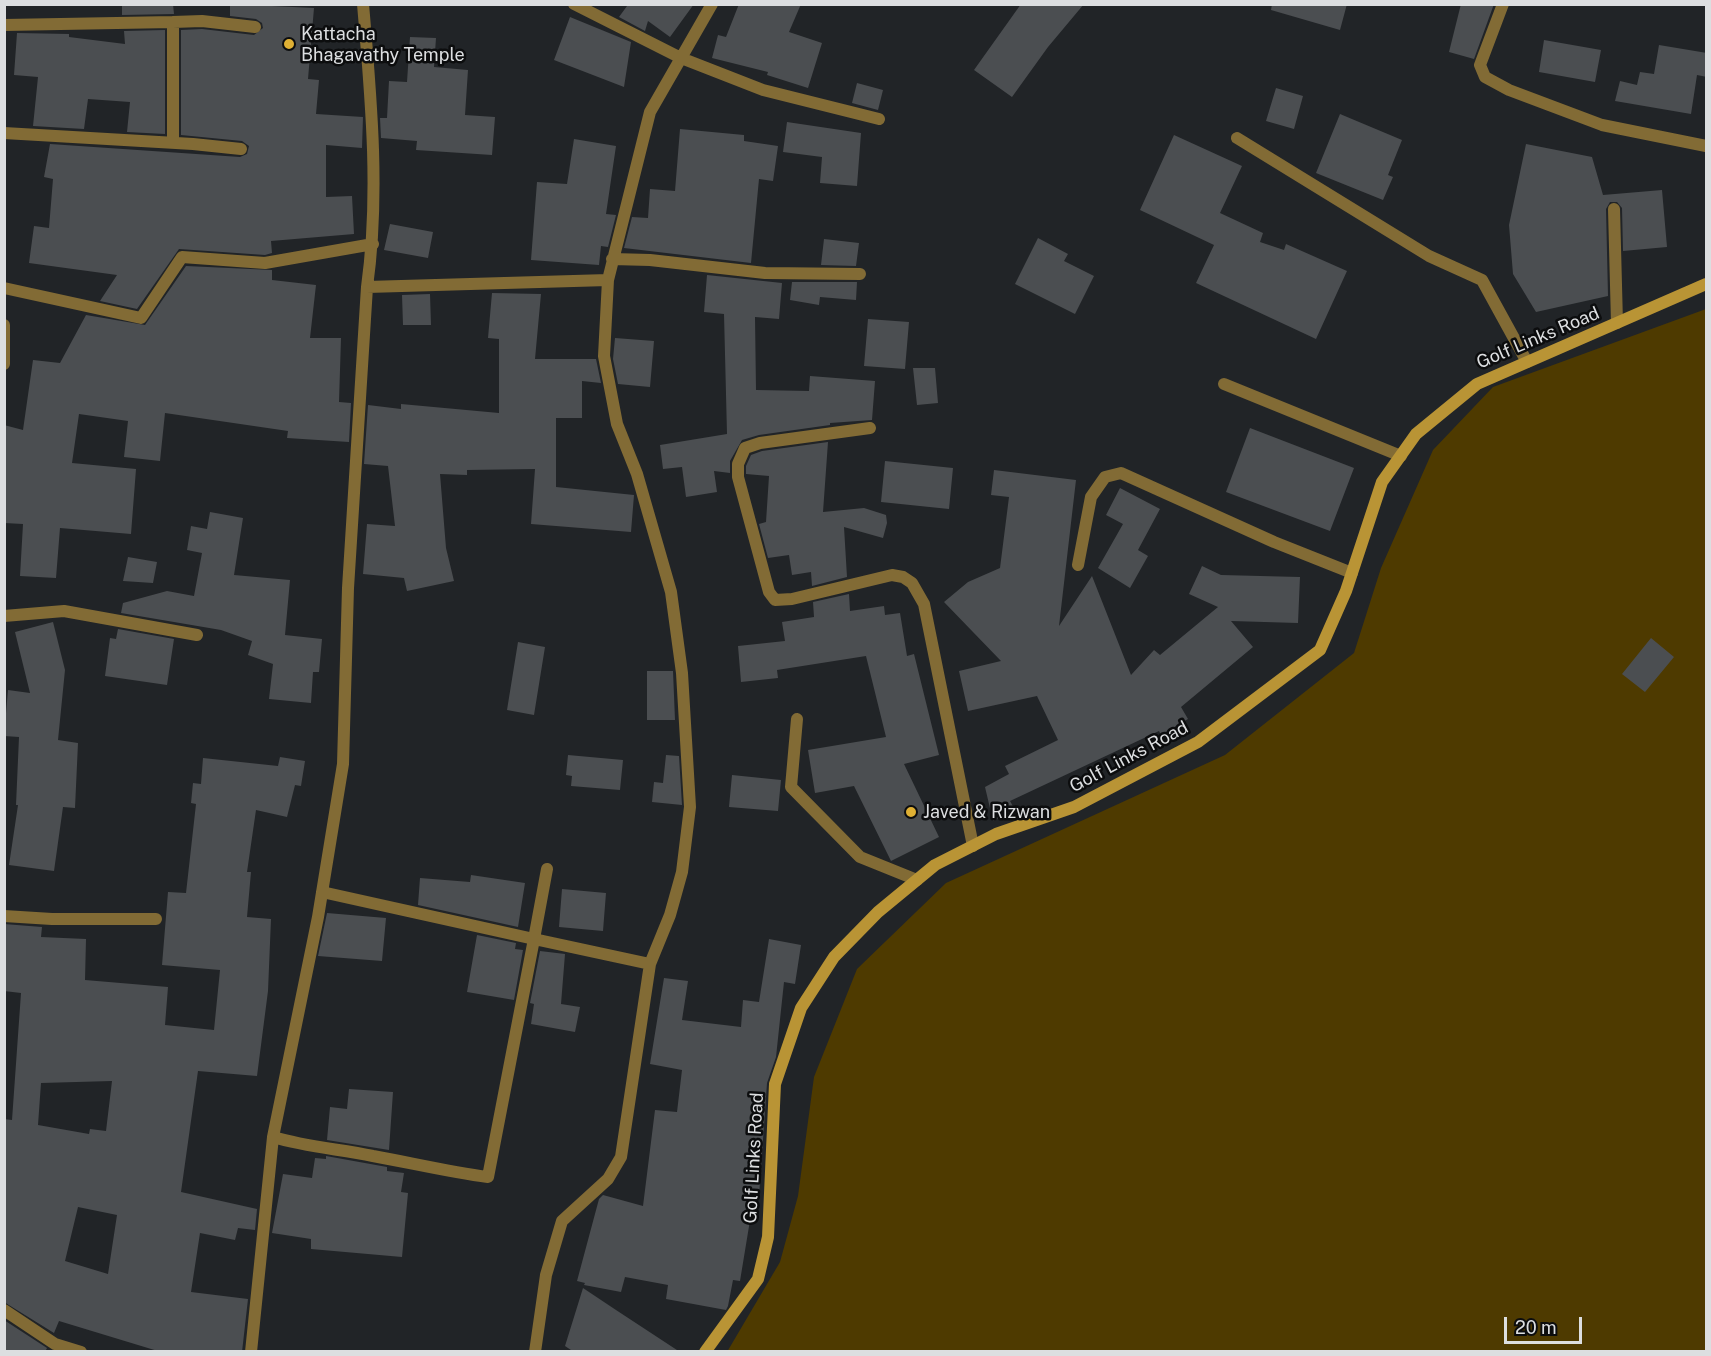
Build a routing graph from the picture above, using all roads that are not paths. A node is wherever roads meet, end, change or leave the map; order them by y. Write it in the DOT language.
graph roads {
  1 [pos="363,4"];
  2 [pos="574,4"];
  3 [pos="712,4"];
  4 [pos="1503,4"];
  5 [pos="173,22"];
  6 [pos="4,25"];
  7 [pos="255,27"];
  8 [pos="681,58"];
  9 [pos="879,119"];
  10 [pos="4,133"];
  11 [pos="1237,138"];
  12 [pos="173,142"];
  13 [pos="1707,146"];
  14 [pos="241,149"];
  15 [pos="1614,209"];
  16 [pos="373,244"];
  17 [pos="612,259"];
  18 [pos="860,274"];
  19 [pos="608,280"];
  20 [pos="1707,284"];
  21 [pos="367,287"];
  22 [pos="4,288"];
  23 [pos="1617,323"];
  24 [pos="4,325"];
  25 [pos="1527,362"];
  26 [pos="4,364"];
  27 [pos="1224,384"];
  28 [pos="870,428"];
  29 [pos="1401,456"];
  30 [pos="1078,565"];
  31 [pos="1352,573"];
  32 [pos="4,616"];
  33 [pos="196,635"];
  34 [pos="797,719"];
  35 [pos="973,846"];
  36 [pos="547,869"];
  37 [pos="917,880"];
  38 [pos="322,892"];
  39 [pos="4,916"];
  40 [pos="156,919"];
  41 [pos="534,939"];
  42 [pos="650,964"];
  43 [pos="273,1137"];
  44 [pos="4,1310"];
  45 [pos="81,1352"];
  46 [pos="251,1352"];
  47 [pos="535,1352"];
  48 [pos="705,1352"];
  1 -- 16 [label="street"];
  2 -- 8 [label="street"];
  3 -- 8 [label="street"];
  4 -- 13 [label="street"];
  5 -- 6 [label="street"];
  5 -- 7 [label="street"];
  5 -- 12 [label="street"];
  8 -- 9 [label="street"];
  8 -- 17 [label="street"];
  10 -- 12 [label="street"];
  11 -- 25 [label="street"];
  12 -- 14 [label="street"];
  15 -- 23 [label="street"];
  16 -- 21 [label="street"];
  16 -- 22 [label="street"];
  17 -- 18 [label="street"];
  17 -- 19 [label="street"];
  19 -- 21 [label="street"];
  19 -- 42 [label="street"];
  20 -- 23 [label="street, Golf Links Road"];
  21 -- 38 [label="street"];
  23 -- 25 [label="street, Golf Links Road"];
  24 -- 26 [label="street"];
  25 -- 29 [label="street, Golf Links Road"];
  27 -- 29 [label="street"];
  28 -- 35 [label="street"];
  29 -- 31 [label="street, Golf Links Road"];
  30 -- 31 [label="street"];
  31 -- 35 [label="street, Golf Links Road"];
  32 -- 33 [label="street"];
  34 -- 37 [label="street"];
  35 -- 37 [label="street, Golf Links Road"];
  36 -- 41 [label="street"];
  37 -- 48 [label="street, Golf Links Road"];
  38 -- 41 [label="street"];
  38 -- 43 [label="street"];
  39 -- 40 [label="street"];
  41 -- 42 [label="street"];
  41 -- 43 [label="street"];
  42 -- 47 [label="street"];
  43 -- 46 [label="street"];
  44 -- 45 [label="street"];
}
